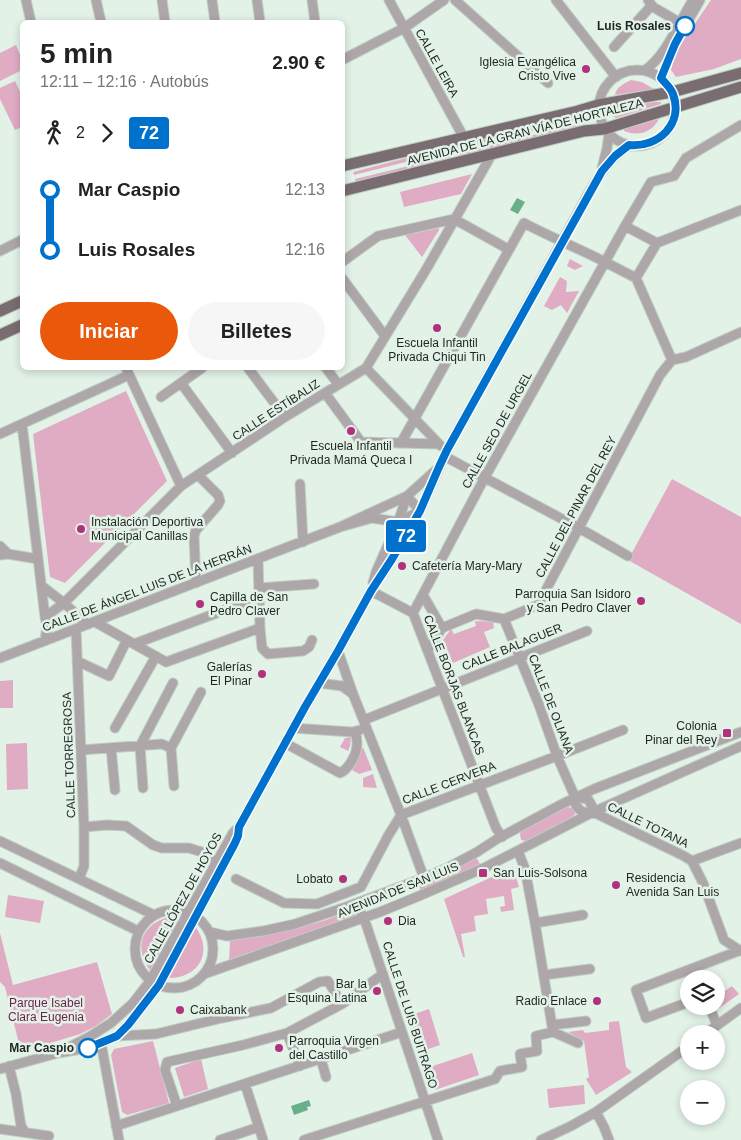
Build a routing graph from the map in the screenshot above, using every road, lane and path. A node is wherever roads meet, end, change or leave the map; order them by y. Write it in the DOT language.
graph roads {
  1 [pos="26,0"];
  2 [pos="96,0"];
  3 [pos="162,0"];
  4 [pos="212,0"];
  5 [pos="257,0"];
  6 [pos="312,0"];
  7 [pos="389,0"];
  8 [pos="444,0"];
  9 [pos="455,0"];
  10 [pos="556,0"];
  11 [pos="693,0"];
  12 [pos="700,0"];
  13 [pos="650,3"];
  14 [pos="31,20"];
  15 [pos="101,20"];
  16 [pos="165,20"];
  17 [pos="215,20"];
  18 [pos="260,20"];
  19 [pos="315,20"];
  20 [pos="682,25"];
  21 [pos="404,28"];
  22 [pos="614,47"];
  23 [pos="345,58"];
  24 [pos="644,70"];
  25 [pos="741,73"];
  26 [pos="616,77"];
  27 [pos="661,78"];
  28 [pos="548,83"];
  29 [pos="741,87"];
  30 [pos="672,92"];
  31 [pos="598,105"];
  32 [pos="676,108"];
  33 [pos="741,125"];
  34 [pos="607,131"];
  35 [pos="464,138"];
  36 [pos="629,145"];
  37 [pos="492,154"];
  38 [pos="345,165"];
  39 [pos="602,171"];
  40 [pos="345,190"];
  41 [pos="741,210"];
  42 [pos="454,219"];
  43 [pos="625,226"];
  44 [pos="20,241"];
  45 [pos="562,242"];
  46 [pos="657,243"];
  47 [pos="508,249"];
  48 [pos="0,251"];
  49 [pos="345,260"];
  50 [pos="605,262"];
  51 [pos="636,278"];
  52 [pos="345,282"];
  53 [pos="20,302"];
  54 [pos="0,311"];
  55 [pos="20,326"];
  56 [pos="741,332"];
  57 [pos="0,335"];
  58 [pos="385,336"];
  59 [pos="672,360"];
  60 [pos="366,368"];
  61 [pos="199,370"];
  62 [pos="250,370"];
  63 [pos="328,370"];
  64 [pos="128,371"];
  65 [pos="181,383"];
  66 [pos="338,384"];
  67 [pos="326,393"];
  68 [pos="161,396"];
  69 [pos="285,417"];
  70 [pos="414,419"];
  71 [pos="22,424"];
  72 [pos="0,434"];
  73 [pos="401,443"];
  74 [pos="439,444"];
  75 [pos="232,453"];
  76 [pos="446,453"];
  77 [pos="439,467"];
  78 [pos="198,475"];
  79 [pos="485,477"];
  80 [pos="300,484"];
  81 [pos="181,486"];
  82 [pos="407,496"];
  83 [pos="420,511"];
  84 [pos="398,522"];
  85 [pos="340,527"];
  86 [pos="579,528"];
  87 [pos="303,542"];
  88 [pos="0,546"];
  89 [pos="4,555"];
  90 [pos="628,556"];
  91 [pos="38,559"];
  92 [pos="258,559"];
  93 [pos="196,583"];
  94 [pos="310,584"];
  95 [pos="42,586"];
  96 [pos="259,588"];
  97 [pos="371,591"];
  98 [pos="423,595"];
  99 [pos="246,602"];
  100 [pos="64,603"];
  101 [pos="413,613"];
  102 [pos="45,617"];
  103 [pos="504,619"];
  104 [pos="91,623"];
  105 [pos="260,628"];
  106 [pos="442,628"];
  107 [pos="76,629"];
  108 [pos="587,631"];
  109 [pos="312,640"];
  110 [pos="45,641"];
  111 [pos="130,642"];
  112 [pos="428,650"];
  113 [pos="338,651"];
  114 [pos="156,656"];
  115 [pos="0,658"];
  116 [pos="520,658"];
  117 [pos="77,660"];
  118 [pos="173,683"];
  119 [pos="319,683"];
  120 [pos="442,690"];
  121 [pos="201,692"];
  122 [pos="353,694"];
  123 [pos="365,724"];
  124 [pos="116,728"];
  125 [pos="293,728"];
  126 [pos="623,730"];
  127 [pos="356,731"];
  128 [pos="741,732"];
  129 [pos="285,743"];
  130 [pos="140,746"];
  131 [pos="741,746"];
  132 [pos="111,748"];
  133 [pos="171,748"];
  134 [pos="81,750"];
  135 [pos="557,756"];
  136 [pos="479,785"];
  137 [pos="174,786"];
  138 [pos="143,788"];
  139 [pos="115,790"];
  140 [pos="575,797"];
  141 [pos="593,812"];
  142 [pos="401,815"];
  143 [pos="84,827"];
  144 [pos="239,827"];
  145 [pos="502,837"];
  146 [pos="0,841"];
  147 [pos="741,843"];
  148 [pos="518,851"];
  149 [pos="692,861"];
  150 [pos="0,863"];
  151 [pos="216,863"];
  152 [pos="424,878"];
  153 [pos="79,879"];
  154 [pos="236,879"];
  155 [pos="311,904"];
  156 [pos="349,906"];
  157 [pos="154,914"];
  158 [pos="192,914"];
  159 [pos="582,915"];
  160 [pos="311,918"];
  161 [pos="364,918"];
  162 [pos="535,922"];
  163 [pos="138,931"];
  164 [pos="210,932"];
  165 [pos="741,950"];
  166 [pos="590,969"];
  167 [pos="688,970"];
  168 [pos="680,973"];
  169 [pos="204,974"];
  170 [pos="383,974"];
  171 [pos="544,975"];
  172 [pos="155,983"];
  173 [pos="342,1004"];
  174 [pos="680,1005"];
  175 [pos="741,1008"];
  176 [pos="713,1015"];
  177 [pos="586,1021"];
  178 [pos="717,1025"];
  179 [pos="552,1029"];
  180 [pos="402,1032"];
  181 [pos="287,1033"];
  182 [pos="117,1036"];
  183 [pos="101,1042"];
  184 [pos="578,1044"];
  185 [pos="680,1052"];
  186 [pos="58,1053"];
  187 [pos="320,1059"];
  188 [pos="300,1066"];
  189 [pos="4,1068"];
  190 [pos="326,1077"];
  191 [pos="246,1084"];
  192 [pos="425,1101"];
  193 [pos="177,1106"];
  194 [pos="596,1112"];
  195 [pos="116,1126"];
  196 [pos="259,1127"];
  197 [pos="0,1129"];
  198 [pos="25,1132"];
  199 [pos="49,1136"];
  200 [pos="119,1140"];
  201 [pos="220,1140"];
  202 [pos="263,1140"];
  203 [pos="304,1140"];
  204 [pos="438,1140"];
  205 [pos="542,1140"];
  206 [pos="609,1140"];
  1 -- 14 [label="street"];
  2 -- 15 [label="street"];
  3 -- 16 [label="street"];
  4 -- 17 [label="street"];
  5 -- 18 [label="street"];
  6 -- 19 [label="street"];
  7 -- 21 [label="street, CALLE LEIRA"];
  8 -- 21 [label="street"];
  9 -- 28 [label="street"];
  10 -- 26 [label="street"];
  11 -- 20 [label="street"];
  12 -- 20 [label="street"];
  13 -- 20 [label="street"];
  13 -- 22 [label="street"];
  20 -- 24 [label="street"];
  20 -- 27 [label="street"];
  21 -- 23 [label="street"];
  21 -- 35 [label="street, CALLE LEIRA"];
  24 -- 26 [label="street"];
  24 -- 27 [label="street"];
  25 -- 30 [label="main road, AVENIDA DE LA GRAN VÍA DE HORTALEZA"];
  26 -- 31 [label="street"];
  27 -- 30 [label="street"];
  29 -- 32 [label="main road, AVENIDA DE LA GRAN VÍA DE HORTALEZA"];
  30 -- 31 [label="main road, AVENIDA DE LA GRAN VÍA DE HORTALEZA"];
  30 -- 32 [label="street"];
  31 -- 34 [label="street"];
  31 -- 35 [label="main road, AVENIDA DE LA GRAN VÍA DE HORTALEZA"];
  32 -- 34 [label="main road, AVENIDA DE LA GRAN VÍA DE HORTALEZA"];
  32 -- 36 [label="street"];
  33 -- 43 [label="street"];
  34 -- 36 [label="street"];
  34 -- 37 [label="main road, AVENIDA DE LA GRAN VÍA DE HORTALEZA"];
  34 -- 39 [label="street"];
  35 -- 38 [label="main road, AVENIDA DE LA GRAN VÍA DE HORTALEZA"];
  36 -- 39 [label="street"];
  37 -- 40 [label="main road, AVENIDA DE LA GRAN VÍA DE HORTALEZA"];
  37 -- 42 [label="street, CALLE ESTÍBALIZ"];
  39 -- 45 [label="street"];
  41 -- 46 [label="street"];
  42 -- 47 [label="street"];
  42 -- 49 [label="street"];
  42 -- 58 [label="street, CALLE ESTÍBALIZ"];
  43 -- 46 [label="street"];
  43 -- 50 [label="street, CALLE SEO DE URGEL"];
  44 -- 48 [label="street"];
  45 -- 47 [label="street"];
  45 -- 50 [label="street"];
  45 -- 76 [label="street"];
  46 -- 51 [label="street"];
  47 -- 70 [label="street"];
  50 -- 51 [label="street"];
  50 -- 79 [label="street, CALLE SEO DE URGEL"];
  51 -- 59 [label="street"];
  52 -- 58 [label="street"];
  53 -- 54 [label="main road"];
  55 -- 57 [label="main road"];
  56 -- 59 [label="street"];
  58 -- 60 [label="street, CALLE ESTÍBALIZ"];
  59 -- 86 [label="street, CALLE DEL PINAR DEL REY"];
  60 -- 66 [label="street, CALLE ESTÍBALIZ"];
  60 -- 70 [label="street"];
  61 -- 65 [label="street"];
  62 -- 69 [label="street"];
  63 -- 66 [label="street"];
  64 -- 71 [label="street"];
  64 -- 81 [label="street"];
  65 -- 68 [label="street"];
  65 -- 75 [label="street"];
  66 -- 67 [label="street, CALLE ESTÍBALIZ"];
  67 -- 69 [label="street, CALLE ESTÍBALIZ"];
  67 -- 73 [label="street"];
  69 -- 75 [label="street, CALLE ESTÍBALIZ"];
  70 -- 73 [label="street"];
  70 -- 74 [label="street"];
  71 -- 72 [label="street"];
  71 -- 91 [label="street"];
  73 -- 74 [label="street"];
  74 -- 76 [label="street"];
  75 -- 78 [label="street, CALLE ESTÍBALIZ"];
  76 -- 77 [label="street"];
  76 -- 79 [label="street"];
  77 -- 82 [label="street"];
  77 -- 83 [label="street"];
  78 -- 81 [label="street, CALLE ESTÍBALIZ"];
  78 -- 93 [label="street"];
  79 -- 86 [label="street"];
  79 -- 98 [label="street, CALLE SEO DE URGEL"];
  80 -- 87 [label="street"];
  81 -- 100 [label="street, CALLE ESTÍBALIZ"];
  82 -- 83 [label="street"];
  82 -- 84 [label="street"];
  82 -- 85 [label="street, CALLE DE ÁNGEL LUIS DE LA HERRÁN"];
  83 -- 84 [label="street"];
  83 -- 97 [label="street"];
  84 -- 85 [label="street, CALLE DE ÁNGEL LUIS DE LA HERRÁN"];
  84 -- 97 [label="street"];
  85 -- 87 [label="street, CALLE DE ÁNGEL LUIS DE LA HERRÁN"];
  86 -- 90 [label="street"];
  86 -- 103 [label="street, CALLE DEL PINAR DEL REY"];
  87 -- 92 [label="street, CALLE DE ÁNGEL LUIS DE LA HERRÁN"];
  88 -- 89 [label="street"];
  89 -- 91 [label="street"];
  91 -- 95 [label="street"];
  92 -- 93 [label="street, CALLE DE ÁNGEL LUIS DE LA HERRÁN"];
  92 -- 96 [label="street"];
  93 -- 104 [label="street, CALLE DE ÁNGEL LUIS DE LA HERRÁN"];
  94 -- 96 [label="street"];
  95 -- 100 [label="street"];
  95 -- 102 [label="street"];
  96 -- 105 [label="street"];
  97 -- 101 [label="street, CALLE BORJAS BLANCAS"];
  97 -- 113 [label="street"];
  98 -- 101 [label="street, CALLE SEO DE URGEL"];
  98 -- 106 [label="street, CALLE BORJAS BLANCAS"];
  99 -- 111 [label="street"];
  100 -- 102 [label="street, CALLE ESTÍBALIZ"];
  100 -- 104 [label="street"];
  101 -- 112 [label="street, CALLE BORJAS BLANCAS"];
  102 -- 110 [label="street"];
  103 -- 106 [label="street"];
  103 -- 116 [label="street, CALLE DE OLIANA"];
  104 -- 107 [label="street, CALLE DE ÁNGEL LUIS DE LA HERRÁN"];
  104 -- 111 [label="street"];
  105 -- 109 [label="street"];
  105 -- 114 [label="street"];
  106 -- 112 [label="street"];
  107 -- 110 [label="street, CALLE DE ÁNGEL LUIS DE LA HERRÁN"];
  107 -- 117 [label="street, CALLE TORREGROSA"];
  108 -- 116 [label="street, CALLE BALAGUER"];
  110 -- 115 [label="street, CALLE DE ÁNGEL LUIS DE LA HERRÁN"];
  111 -- 114 [label="street"];
  111 -- 117 [label="street"];
  112 -- 120 [label="street, CALLE BORJAS BLANCAS"];
  113 -- 119 [label="street"];
  113 -- 122 [label="street"];
  114 -- 124 [label="street"];
  116 -- 120 [label="street, CALLE BALAGUER"];
  116 -- 135 [label="street, CALLE DE OLIANA"];
  117 -- 134 [label="street, CALLE TORREGROSA"];
  118 -- 130 [label="street"];
  119 -- 122 [label="street"];
  119 -- 125 [label="street"];
  120 -- 123 [label="street, CALLE BALAGUER"];
  120 -- 136 [label="street, CALLE BORJAS BLANCAS"];
  121 -- 133 [label="street"];
  122 -- 123 [label="street"];
  123 -- 127 [label="street, CALLE BALAGUER"];
  123 -- 142 [label="street"];
  125 -- 127 [label="street, CALLE BALAGUER"];
  125 -- 129 [label="street"];
  126 -- 135 [label="street, CALLE CERVERA"];
  127 -- 129 [label="street"];
  128 -- 140 [label="street, AVENIDA DE SAN LUIS"];
  129 -- 144 [label="street"];
  130 -- 132 [label="street"];
  130 -- 133 [label="street"];
  130 -- 138 [label="street"];
  131 -- 141 [label="street, AVENIDA DE SAN LUIS"];
  132 -- 134 [label="street"];
  132 -- 139 [label="street"];
  133 -- 137 [label="street"];
  134 -- 143 [label="street, CALLE TORREGROSA"];
  135 -- 136 [label="street, CALLE CERVERA"];
  135 -- 140 [label="street, CALLE DE OLIANA"];
  136 -- 142 [label="street, CALLE CERVERA"];
  136 -- 145 [label="street, CALLE BORJAS BLANCAS"];
  140 -- 141 [label="street"];
  140 -- 145 [label="street, AVENIDA DE SAN LUIS"];
  141 -- 148 [label="street, AVENIDA DE SAN LUIS"];
  141 -- 149 [label="street, CALLE TOTANA"];
  142 -- 152 [label="street"];
  142 -- 155 [label="street, CALLE CERVERA"];
  143 -- 151 [label="street"];
  143 -- 153 [label="street, CALLE TORREGROSA"];
  144 -- 151 [label="street, CALLE LÓPEZ DE HOYOS"];
  144 -- 158 [label="street, CALLE LÓPEZ DE HOYOS"];
  145 -- 152 [label="street, AVENIDA DE SAN LUIS"];
  146 -- 153 [label="street"];
  147 -- 149 [label="street"];
  148 -- 161 [label="street, AVENIDA DE SAN LUIS"];
  148 -- 162 [label="street"];
  149 -- 165 [label="street"];
  150 -- 163 [label="street"];
  151 -- 158 [label="street, CALLE LÓPEZ DE HOYOS"];
  152 -- 156 [label="street, AVENIDA DE SAN LUIS"];
  153 -- 157 [label="street"];
  154 -- 155 [label="street, CALLE CERVERA"];
  155 -- 160 [label="street"];
  156 -- 160 [label="street, AVENIDA DE SAN LUIS"];
  156 -- 161 [label="street"];
  157 -- 158 [label="street"];
  157 -- 163 [label="street"];
  158 -- 164 [label="street"];
  158 -- 172 [label="street, CALLE LÓPEZ DE HOYOS"];
  159 -- 162 [label="street"];
  160 -- 164 [label="street, AVENIDA DE SAN LUIS"];
  161 -- 169 [label="street, AVENIDA DE SAN LUIS"];
  161 -- 170 [label="street, CALLE DE LUIS BUITRAGO"];
  162 -- 171 [label="street"];
  163 -- 172 [label="street"];
  164 -- 169 [label="street"];
  165 -- 167 [label="street"];
  166 -- 171 [label="street"];
  168 -- 174 [label="street"];
  169 -- 172 [label="street, AVENIDA DE SAN LUIS"];
  170 -- 173 [label="street"];
  170 -- 180 [label="street, CALLE DE LUIS BUITRAGO"];
  171 -- 179 [label="street"];
  172 -- 182 [label="street"];
  172 -- 186 [label="street"];
  173 -- 181 [label="street"];
  173 -- 182 [label="street"];
  175 -- 178 [label="street"];
  176 -- 178 [label="street"];
  177 -- 179 [label="street"];
  179 -- 184 [label="street"];
  179 -- 192 [label="street"];
  180 -- 187 [label="street"];
  180 -- 192 [label="street, CALLE DE LUIS BUITRAGO"];
  181 -- 188 [label="street"];
  181 -- 193 [label="street"];
  182 -- 183 [label="street"];
  183 -- 186 [label="street"];
  183 -- 195 [label="street"];
  185 -- 194 [label="street"];
  186 -- 189 [label="street"];
  187 -- 188 [label="street"];
  187 -- 190 [label="street"];
  188 -- 191 [label="street"];
  189 -- 198 [label="street"];
  191 -- 193 [label="street"];
  191 -- 196 [label="street"];
  192 -- 203 [label="street"];
  192 -- 204 [label="street, CALLE DE LUIS BUITRAGO"];
  193 -- 195 [label="street"];
  194 -- 205 [label="street"];
  194 -- 206 [label="street"];
  195 -- 200 [label="street"];
  196 -- 201 [label="street"];
  196 -- 202 [label="street"];
  197 -- 198 [label="street"];
  198 -- 199 [label="street"];
}
